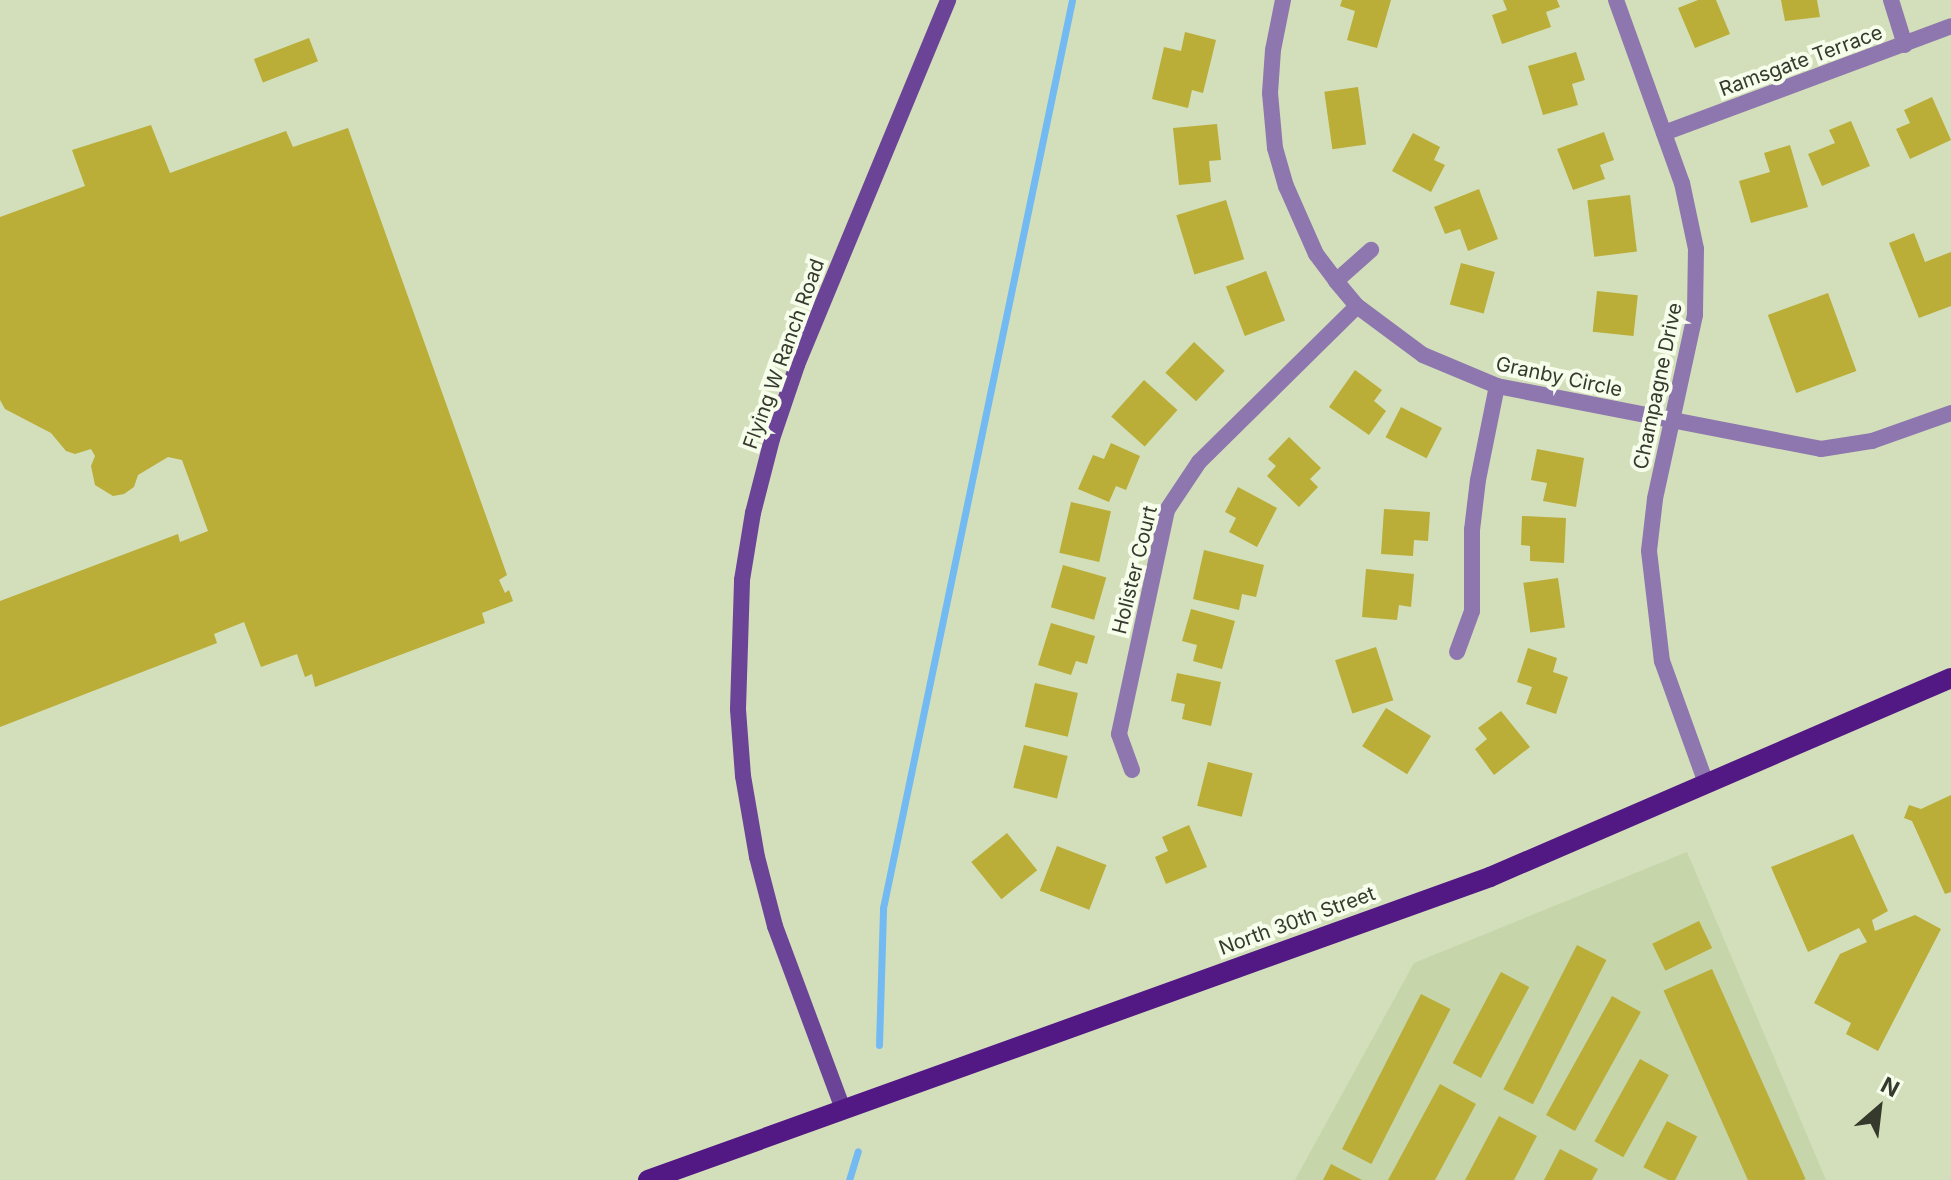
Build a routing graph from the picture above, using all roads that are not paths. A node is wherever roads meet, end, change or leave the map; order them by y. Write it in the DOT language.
graph roads {
  1 [pos="948,0"];
  2 [pos="1283,0"];
  3 [pos="1616,0"];
  4 [pos="1891,0"];
  5 [pos="1951,26"];
  6 [pos="1905,45"];
  7 [pos="1664,133"];
  8 [pos="1371,250"];
  9 [pos="1336,281"];
  10 [pos="1357,306"];
  11 [pos="1497,386"];
  12 [pos="1951,413"];
  13 [pos="1673,421"];
  14 [pos="1457,652"];
  15 [pos="1951,678"];
  16 [pos="1132,770"];
  17 [pos="1706,783"];
  18 [pos="843,1109"];
  19 [pos="648,1180"];
  1 -- 18 [label="street, Flying W Ranch Road"];
  2 -- 9 [label="street, Granby Circle"];
  3 -- 7 [label="street, Champagne Drive"];
  4 -- 6 [label="street"];
  5 -- 6 [label="street, Ramsgate Terrace"];
  6 -- 7 [label="street, Ramsgate Terrace"];
  7 -- 13 [label="street, Champagne Drive"];
  8 -- 9 [label="street"];
  9 -- 10 [label="street, Granby Circle"];
  10 -- 11 [label="street, Granby Circle"];
  10 -- 16 [label="street, Holister Court"];
  11 -- 13 [label="street, Granby Circle"];
  11 -- 14 [label="street"];
  12 -- 13 [label="street, Granby Circle"];
  13 -- 17 [label="street, Champagne Drive"];
  15 -- 17 [label="main road, North 30th Street"];
  17 -- 18 [label="main road, North 30th Street"];
  18 -- 19 [label="main road, North 30th Street"];
}
